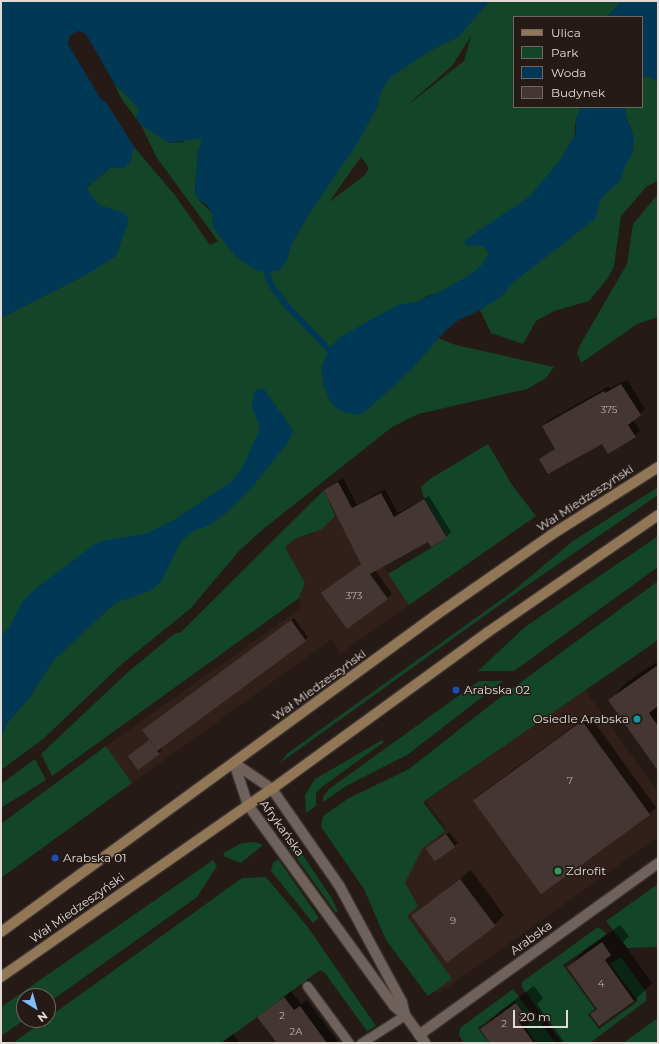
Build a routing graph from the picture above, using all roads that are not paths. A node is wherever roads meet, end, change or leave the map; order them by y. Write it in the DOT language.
graph roads {
  1 [pos="658,467"];
  2 [pos="658,515"];
  3 [pos="234,763"];
  4 [pos="272,789"];
  5 [pos="248,805"];
  6 [pos="658,863"];
  7 [pos="1,932"];
  8 [pos="1,977"];
  9 [pos="307,986"];
  10 [pos="405,1015"];
  11 [pos="422,1039"];
  12 [pos="349,1043"];
  13 [pos="362,1043"];
  1 -- 3 [label="main road, Wał Miedzeszyński"];
  2 -- 4 [label="main road, Wał Miedzeszyński"];
  3 -- 4 [label="street, Afrykańska"];
  3 -- 5 [label="street, Afrykańska"];
  3 -- 7 [label="main road, Wał Miedzeszyński"];
  4 -- 5 [label="main road, Wał Miedzeszyński"];
  4 -- 10 [label="street, Afrykańska"];
  5 -- 8 [label="main road, Wał Miedzeszyński"];
  5 -- 10 [label="street, Afrykańska"];
  6 -- 11 [label="street, Arabska"];
  9 -- 12 [label="lane"];
  10 -- 11 [label="street, Afrykańska"];
  10 -- 13 [label="lane"];
}
